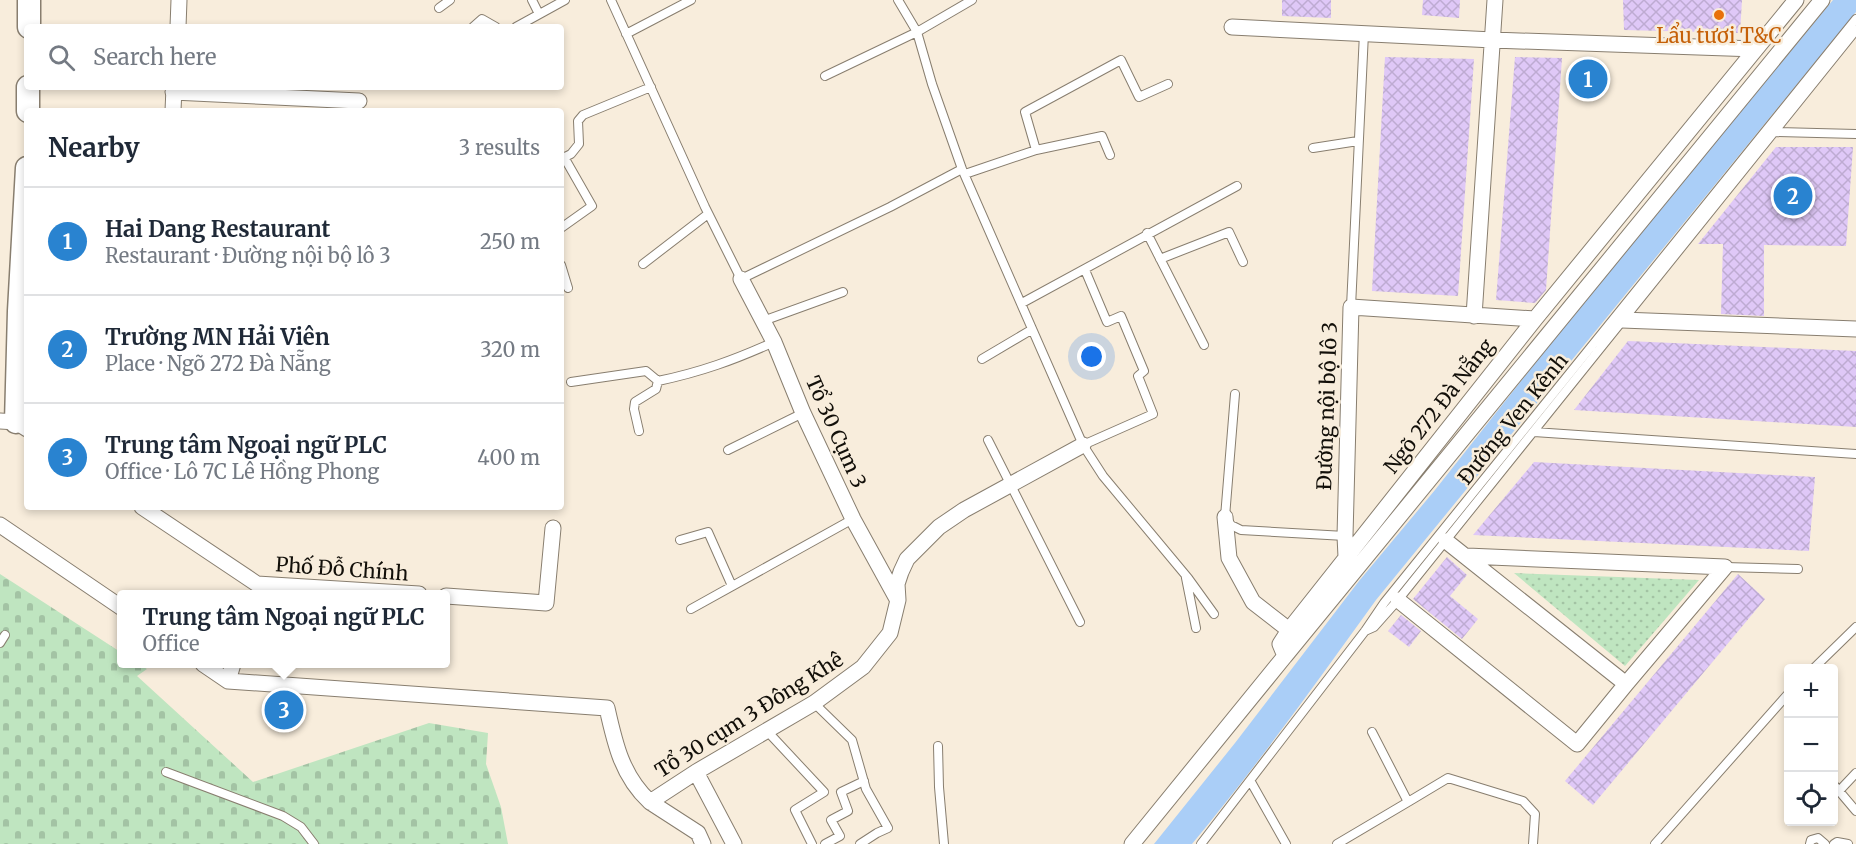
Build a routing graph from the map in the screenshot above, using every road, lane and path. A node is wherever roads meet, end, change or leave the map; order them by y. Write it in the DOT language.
graph roads {
  1 [pos="29,0"];
  2 [pos="179,0"];
  3 [pos="450,0"];
  4 [pos="532,0"];
  5 [pos="565,0"];
  6 [pos="611,0"];
  7 [pos="691,0"];
  8 [pos="898,0"];
  9 [pos="972,0"];
  10 [pos="1495,0"];
  11 [pos="1796,0"];
  12 [pos="1822,0"];
  13 [pos="439,8"];
  14 [pos="539,14"];
  15 [pos="1856,19"];
  16 [pos="29,24"];
  17 [pos="177,24"];
  18 [pos="477,24"];
  19 [pos="490,24"];
  20 [pos="521,24"];
  21 [pos="1232,27"];
  22 [pos="1856,30"];
  23 [pos="917,32"];
  24 [pos="1364,33"];
  25 [pos="626,34"];
  26 [pos="1493,40"];
  27 [pos="1755,49"];
  28 [pos="825,76"];
  29 [pos="1168,84"];
  30 [pos="651,87"];
  31 [pos="28,90"];
  32 [pos="174,90"];
  33 [pos="359,101"];
  34 [pos="288,104"];
  35 [pos="28,108"];
  36 [pos="173,108"];
  37 [pos="1774,132"];
  38 [pos="1856,134"];
  39 [pos="1358,141"];
  40 [pos="1313,148"];
  41 [pos="1036,150"];
  42 [pos="1110,155"];
  43 [pos="564,158"];
  44 [pos="564,160"];
  45 [pos="963,172"];
  46 [pos="1237,186"];
  47 [pos="708,214"];
  48 [pos="564,226"];
  49 [pos="1147,233"];
  50 [pos="1160,259"];
  51 [pos="1244,262"];
  52 [pos="643,264"];
  53 [pos="1085,270"];
  54 [pos="564,275"];
  55 [pos="24,276"];
  56 [pos="741,279"];
  57 [pos="568,288"];
  58 [pos="843,292"];
  59 [pos="1022,303"];
  60 [pos="1351,307"];
  61 [pos="23,312"];
  62 [pos="1474,316"];
  63 [pos="1535,319"];
  64 [pos="1622,320"];
  65 [pos="763,321"];
  66 [pos="1856,328"];
  67 [pos="1031,330"];
  68 [pos="774,342"];
  69 [pos="1204,345"];
  70 [pos="982,359"];
  71 [pos="658,381"];
  72 [pos="571,382"];
  73 [pos="1235,394"];
  74 [pos="803,412"];
  75 [pos="14,424"];
  76 [pos="639,431"];
  77 [pos="1534,432"];
  78 [pos="988,440"];
  79 [pos="1083,445"];
  80 [pos="728,450"];
  81 [pos="1856,454"];
  82 [pos="1011,484"];
  83 [pos="146,510"];
  84 [pos="1225,518"];
  85 [pos="853,519"];
  86 [pos="0,525"];
  87 [pos="553,528"];
  88 [pos="1345,536"];
  89 [pos="680,540"];
  90 [pos="1446,541"];
  91 [pos="1467,556"];
  92 [pos="1346,558"];
  93 [pos="1725,567"];
  94 [pos="1798,568"];
  95 [pos="1185,574"];
  96 [pos="732,586"];
  97 [pos="255,589"];
  98 [pos="288,590"];
  99 [pos="450,596"];
  100 [pos="898,600"];
  101 [pos="1398,600"];
  102 [pos="117,605"];
  103 [pos="691,609"];
  104 [pos="1214,614"];
  105 [pos="1080,622"];
  106 [pos="1856,627"];
  107 [pos="1196,628"];
  108 [pos="1289,630"];
  109 [pos="1365,631"];
  110 [pos="1285,656"];
  111 [pos="1819,664"];
  112 [pos="210,668"];
  113 [pos="232,668"];
  114 [pos="228,681"];
  115 [pos="1626,684"];
  116 [pos="1784,699"];
  117 [pos="814,703"];
  118 [pos="767,731"];
  119 [pos="1372,732"];
  120 [pos="938,746"];
  121 [pos="166,772"];
  122 [pos="696,772"];
  123 [pos="1856,773"];
  124 [pos="864,781"];
  125 [pos="1251,782"];
  126 [pos="1838,786"];
  127 [pos="1838,790"];
  128 [pos="650,802"];
  129 [pos="1408,802"];
  130 [pos="1856,810"];
  131 [pos="701,839"];
  132 [pos="314,844"];
  133 [pos="733,844"];
  134 [pos="812,844"];
  135 [pos="825,844"];
  136 [pos="860,844"];
  137 [pos="944,844"];
  138 [pos="1132,844"];
  139 [pos="1201,844"];
  140 [pos="1286,844"];
  141 [pos="1337,844"];
  142 [pos="1533,844"];
  143 [pos="1655,844"];
  144 [pos="1810,844"];
  145 [pos="1825,844"];
  146 [pos="1834,844"];
  147 [pos="1848,844"];
  1 -- 16 [label="street"];
  2 -- 17 [label="street"];
  3 -- 13 [label="lane"];
  4 -- 14 [label="lane"];
  5 -- 14 [label="lane"];
  6 -- 25 [label="lane, Tổ 30 Cụm 3"];
  7 -- 25 [label="lane"];
  8 -- 23 [label="lane"];
  9 -- 23 [label="lane"];
  10 -- 26 [label="street"];
  11 -- 27 [label="street, Ngõ 272 Đà Nẵng"];
  12 -- 110 [label="street"];
  14 -- 20 [label="lane"];
  15 -- 109 [label="lane, Đường Ven Kênh"];
  18 -- 19 [label="lane"];
  21 -- 24 [label="street"];
  22 -- 37 [label="lane, Đường Ven Kênh"];
  23 -- 28 [label="lane"];
  23 -- 45 [label="lane"];
  24 -- 26 [label="street"];
  24 -- 39 [label="lane"];
  25 -- 30 [label="lane, Tổ 30 Cụm 3"];
  26 -- 27 [label="street"];
  26 -- 62 [label="street"];
  27 -- 63 [label="street, Ngõ 272 Đà Nẵng"];
  29 -- 41 [label="lane"];
  30 -- 43 [label="lane"];
  30 -- 47 [label="lane, Tổ 30 Cụm 3"];
  31 -- 35 [label="street"];
  32 -- 34 [label="street"];
  32 -- 36 [label="street"];
  33 -- 34 [label="street"];
  37 -- 38 [label="lane"];
  37 -- 64 [label="lane, Đường Ven Kênh"];
  39 -- 40 [label="lane"];
  39 -- 60 [label="lane"];
  41 -- 42 [label="lane"];
  41 -- 45 [label="lane"];
  44 -- 48 [label="lane"];
  45 -- 56 [label="lane"];
  45 -- 59 [label="lane"];
  46 -- 49 [label="lane"];
  47 -- 52 [label="lane"];
  47 -- 56 [label="lane, Tổ 30 Cụm 3"];
  49 -- 50 [label="lane"];
  49 -- 53 [label="lane"];
  50 -- 51 [label="lane"];
  50 -- 69 [label="lane"];
  53 -- 59 [label="lane"];
  53 -- 79 [label="lane"];
  54 -- 57 [label="lane"];
  55 -- 61 [label="street"];
  56 -- 65 [label="street, Tổ 30 Cụm 3"];
  58 -- 65 [label="lane"];
  59 -- 67 [label="lane"];
  60 -- 62 [label="street, Đường nội bộ lô 3"];
  60 -- 88 [label="street, Đường nội bộ lô 3"];
  61 -- 75 [label="street"];
  62 -- 63 [label="street, Đường nội bộ lô 3"];
  63 -- 92 [label="street, Ngõ 272 Đà Nẵng"];
  64 -- 66 [label="street"];
  64 -- 77 [label="lane, Đường Ven Kênh"];
  65 -- 68 [label="street, Tổ 30 Cụm 3"];
  67 -- 70 [label="lane"];
  67 -- 79 [label="lane"];
  68 -- 71 [label="lane"];
  68 -- 74 [label="street, Tổ 30 Cụm 3"];
  71 -- 72 [label="lane"];
  71 -- 76 [label="lane"];
  73 -- 84 [label="lane"];
  74 -- 80 [label="lane"];
  74 -- 85 [label="street, Tổ 30 Cụm 3"];
  77 -- 81 [label="lane"];
  77 -- 90 [label="lane, Đường Ven Kênh"];
  78 -- 82 [label="lane"];
  79 -- 82 [label="street, Tổ 30 cụm 3 Đông Khê"];
  79 -- 95 [label="lane"];
  82 -- 100 [label="street, Tổ 30 cụm 3 Đông Khê"];
  82 -- 105 [label="lane"];
  83 -- 97 [label="street, Phố Đỗ Chính"];
  84 -- 88 [label="lane"];
  84 -- 108 [label="street"];
  85 -- 96 [label="lane"];
  85 -- 100 [label="street, Tổ 30 Cụm 3"];
  86 -- 102 [label="street"];
  87 -- 99 [label="street"];
  88 -- 92 [label="street, Đường nội bộ lô 3"];
  89 -- 96 [label="lane"];
  90 -- 91 [label="street"];
  90 -- 101 [label="lane, Đường Ven Kênh"];
  91 -- 93 [label="street"];
  91 -- 115 [label="street"];
  92 -- 108 [label="street, Ngõ 272 Đà Nẵng"];
  93 -- 94 [label="lane"];
  93 -- 115 [label="street"];
  95 -- 104 [label="lane"];
  95 -- 107 [label="lane"];
  96 -- 103 [label="lane"];
  97 -- 98 [label="street, Phố Đỗ Chính"];
  100 -- 117 [label="street, Tổ 30 cụm 3 Đông Khê"];
  101 -- 109 [label="lane, Đường Ven Kênh"];
  101 -- 115 [label="street"];
  106 -- 111 [label="lane"];
  108 -- 110 [label="street, Ngõ 272 Đà Nẵng"];
  109 -- 125 [label="lane, Đường Ven Kênh"];
  110 -- 138 [label="street"];
  112 -- 114 [label="street"];
  113 -- 114 [label="street"];
  114 -- 128 [label="street, Tổ 30 cụm 3 Đông Khê"];
  116 -- 143 [label="lane"];
  117 -- 118 [label="street, Tổ 30 cụm 3 Đông Khê"];
  117 -- 124 [label="lane"];
  118 -- 122 [label="street, Tổ 30 cụm 3 Đông Khê"];
  118 -- 134 [label="lane"];
  119 -- 129 [label="lane"];
  120 -- 137 [label="lane"];
  121 -- 132 [label="lane"];
  122 -- 128 [label="street, Tổ 30 cụm 3 Đông Khê"];
  122 -- 133 [label="street"];
  123 -- 126 [label="lane"];
  124 -- 135 [label="lane"];
  124 -- 136 [label="lane"];
  125 -- 139 [label="lane, Đường Ven Kênh"];
  125 -- 140 [label="lane"];
  127 -- 130 [label="lane"];
  128 -- 131 [label="street"];
  129 -- 141 [label="lane"];
  129 -- 142 [label="lane"];
  131 -- 133 [label="street"];
  144 -- 145 [label="lane"];
  146 -- 147 [label="lane"];
}
